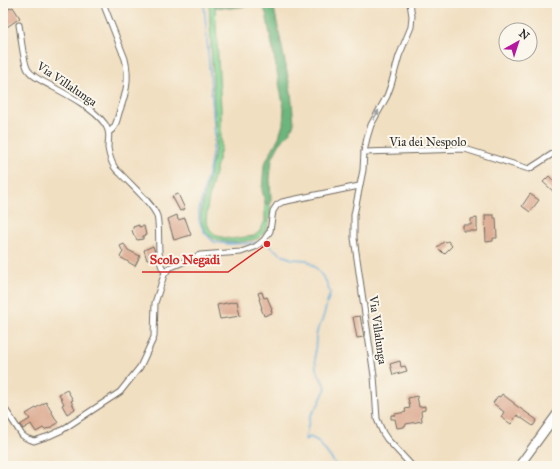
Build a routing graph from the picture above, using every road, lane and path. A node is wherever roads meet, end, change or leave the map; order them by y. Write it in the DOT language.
graph roads {
  1 [pos="103,3"];
  2 [pos="410,3"];
  3 [pos="19,25"];
  4 [pos="109,132"];
  5 [pos="557,151"];
  6 [pos="364,152"];
  7 [pos="359,186"];
  8 [pos="166,272"];
  9 [pos="3,406"];
  10 [pos="557,414"];
  11 [pos="412,466"];
  12 [pos="519,466"];
  1 -- 4 [label="street"];
  6 -- 2 [label="street, Via Villalunga, one-way"];
  3 -- 4 [label="street, Via Villalunga"];
  4 -- 8 [label="street"];
  5 -- 6 [label="street, Via dei Nespolo"];
  6 -- 7 [label="street, Via Villalunga"];
  7 -- 8 [label="street"];
  7 -- 11 [label="street, Via Villalunga"];
  8 -- 9 [label="street"];
  10 -- 12 [label="main road"];
}
